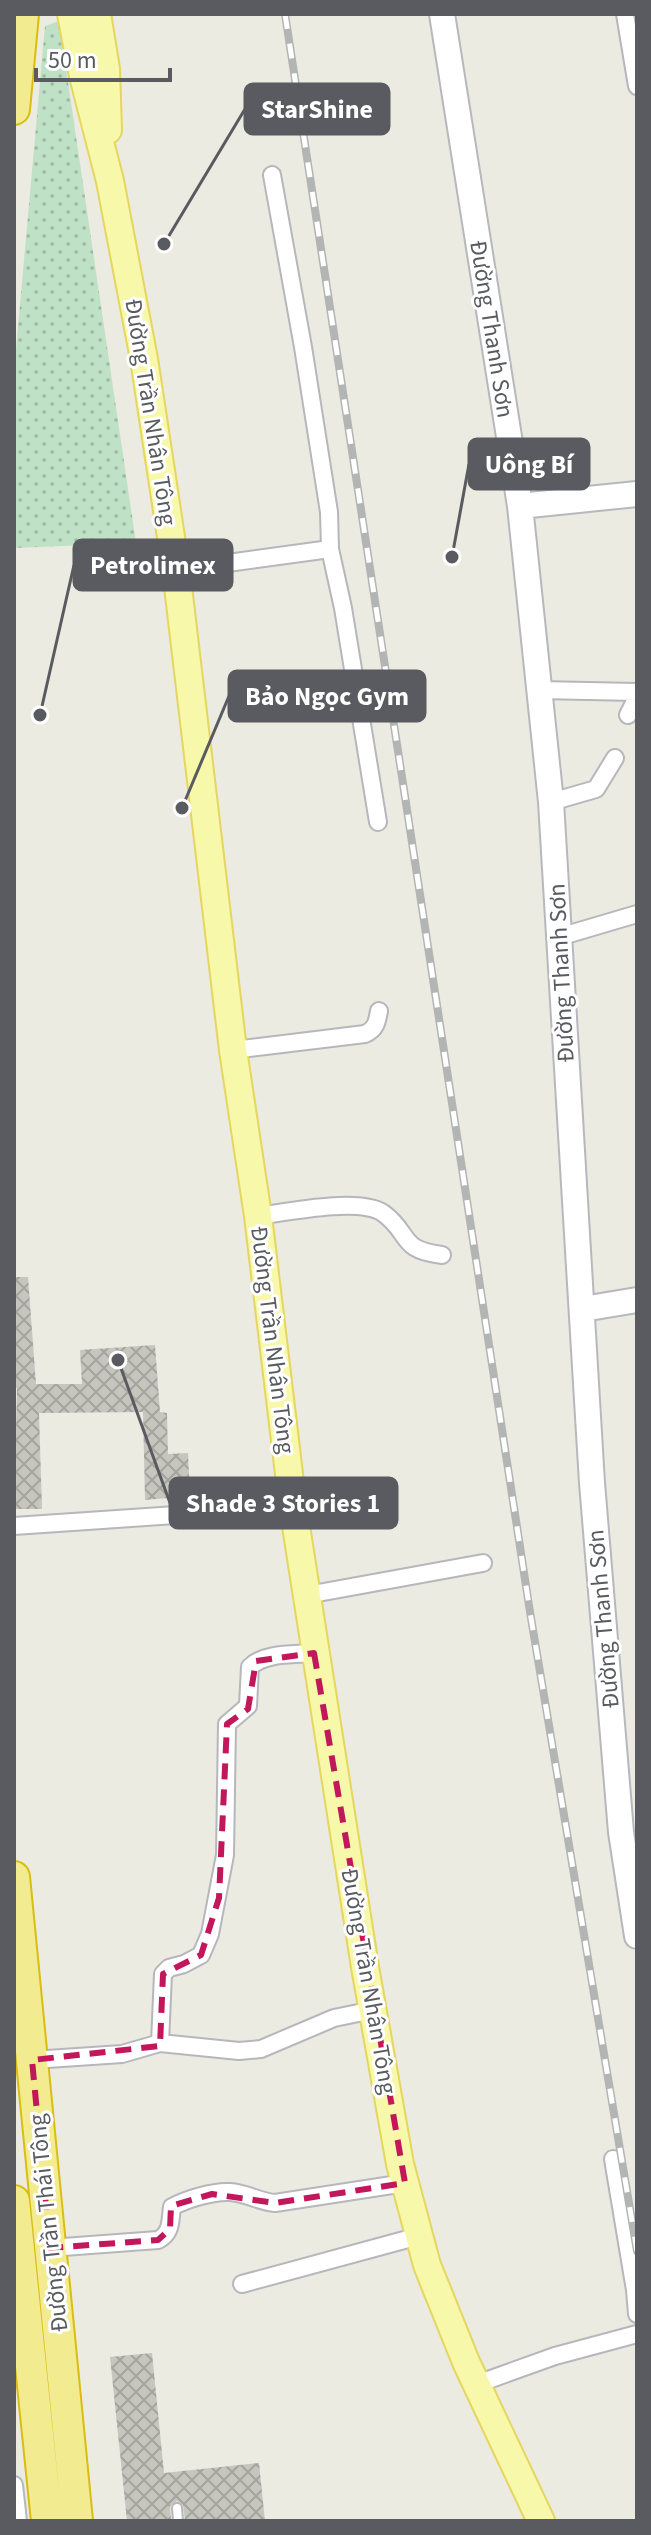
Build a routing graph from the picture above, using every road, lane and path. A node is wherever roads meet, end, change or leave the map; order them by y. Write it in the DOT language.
graph roads {
  1 [pos="23,14"];
  2 [pos="71,14"];
  3 [pos="97,14"];
  4 [pos="442,14"];
  5 [pos="625,14"];
  6 [pos="637,86"];
  7 [pos="14,109"];
  8 [pos="272,175"];
  9 [pos="110,181"];
  10 [pos="637,494"];
  11 [pos="520,506"];
  12 [pos="330,549"];
  13 [pos="176,570"];
  14 [pos="538,690"];
  15 [pos="637,694"];
  16 [pos="628,715"];
  17 [pos="615,758"];
  18 [pos="551,802"];
  19 [pos="378,822"];
  20 [pos="637,914"];
  21 [pos="559,937"];
  22 [pos="379,1011"];
  23 [pos="233,1050"];
  24 [pos="258,1216"];
  25 [pos="442,1255"];
  26 [pos="637,1300"];
  27 [pos="583,1309"];
  28 [pos="293,1507"];
  29 [pos="14,1526"];
  30 [pos="483,1563"];
  31 [pos="307,1595"];
  32 [pos="314,1653"];
  33 [pos="14,1877"];
  34 [pos="637,1936"];
  35 [pos="373,2010"];
  36 [pos="160,2043"];
  37 [pos="32,2060"];
  38 [pos="27,2140"];
  39 [pos="613,2159"];
  40 [pos="405,2183"];
  41 [pos="14,2201"];
  42 [pos="419,2236"];
  43 [pos="50,2248"];
  44 [pos="18,2271"];
  45 [pos="242,2284"];
  46 [pos="637,2314"];
  47 [pos="637,2334"];
  48 [pos="21,2346"];
  49 [pos="477,2384"];
  50 [pos="14,2485"];
  51 [pos="177,2508"];
  52 [pos="533,2518"];
  53 [pos="18,2521"];
  54 [pos="47,2521"];
  55 [pos="77,2521"];
  56 [pos="178,2521"];
  1 -- 7 [label="highway"];
  2 -- 9 [label="main road, Đường Trần Nhân Tông"];
  3 -- 9 [label="main road, Đường Trần Nhân Tông"];
  4 -- 11 [label="street, Đường Thanh Sơn"];
  5 -- 6 [label="street"];
  8 -- 12 [label="street"];
  9 -- 13 [label="main road, Đường Trần Nhân Tông"];
  10 -- 11 [label="street"];
  11 -- 14 [label="street, Đường Thanh Sơn"];
  12 -- 13 [label="street"];
  12 -- 19 [label="street"];
  13 -- 23 [label="main road, Đường Trần Nhân Tông"];
  14 -- 15 [label="street"];
  14 -- 18 [label="street, Đường Thanh Sơn"];
  15 -- 16 [label="street"];
  17 -- 18 [label="street"];
  18 -- 21 [label="street, Đường Thanh Sơn"];
  20 -- 21 [label="street"];
  21 -- 27 [label="street, Đường Thanh Sơn"];
  22 -- 23 [label="street"];
  23 -- 24 [label="main road, Đường Trần Nhân Tông"];
  24 -- 25 [label="street"];
  24 -- 28 [label="main road, Đường Trần Nhân Tông"];
  26 -- 27 [label="street"];
  27 -- 34 [label="street, Đường Thanh Sơn"];
  28 -- 29 [label="street"];
  28 -- 31 [label="main road, Đường Trần Nhân Tông"];
  30 -- 31 [label="street"];
  31 -- 32 [label="main road, Đường Trần Nhân Tông"];
  32 -- 35 [label="main road, Đường Trần Nhân Tông"];
  32 -- 36 [label="street"];
  33 -- 37 [label="highway, Đường Trần Thái Tông"];
  35 -- 36 [label="street"];
  35 -- 40 [label="main road, Đường Trần Nhân Tông"];
  36 -- 37 [label="street"];
  37 -- 38 [label="highway, Đường Trần Thái Tông"];
  38 -- 43 [label="highway, Đường Trần Thái Tông"];
  39 -- 46 [label="street"];
  40 -- 42 [label="main road, Đường Trần Nhân Tông"];
  40 -- 43 [label="street"];
  41 -- 44 [label="highway, Đường Trần Thái Tông"];
  42 -- 45 [label="street"];
  42 -- 49 [label="main road, Đường Trần Nhân Tông"];
  43 -- 55 [label="highway, Đường Trần Thái Tông"];
  44 -- 48 [label="highway, Đường Trần Thái Tông"];
  47 -- 49 [label="street"];
  48 -- 54 [label="highway, Đường Trần Thái Tông"];
  49 -- 52 [label="main road, Đường Trần Nhân Tông"];
  50 -- 53 [label="street"];
  51 -- 56 [label="lane"];
}
